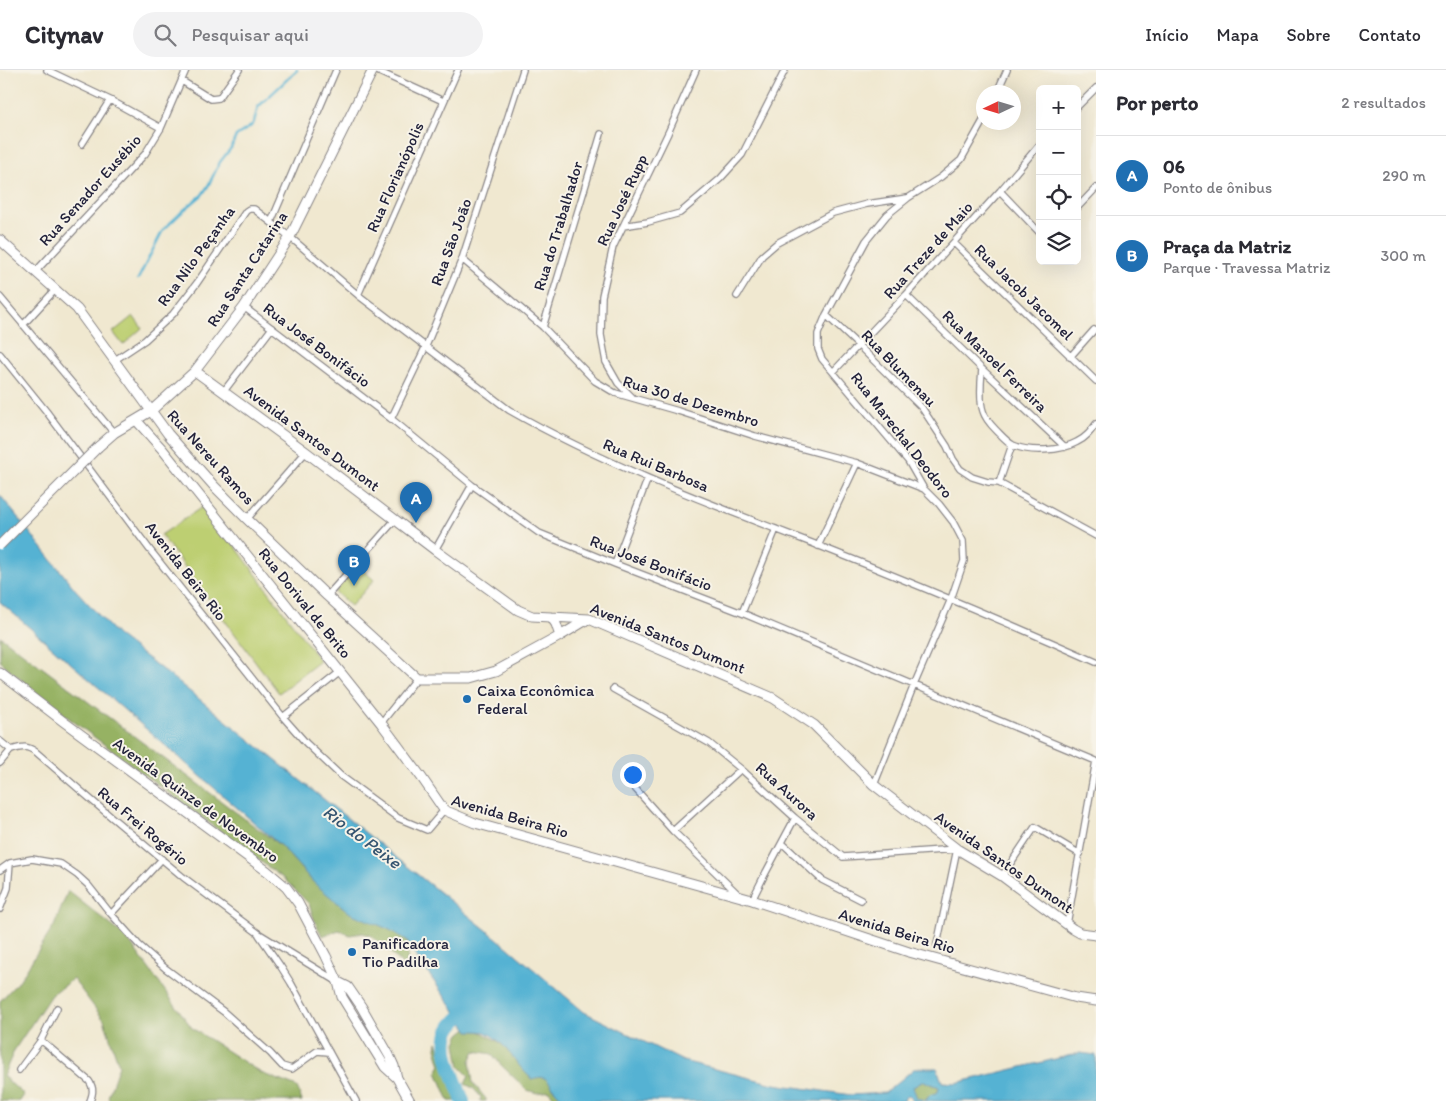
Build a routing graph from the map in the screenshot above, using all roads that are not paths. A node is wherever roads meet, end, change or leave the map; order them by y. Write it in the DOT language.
graph roads {
  1 [pos="47,70"];
  2 [pos="186,70"];
  3 [pos="238,70"];
  4 [pos="336,70"];
  5 [pos="374,70"];
  6 [pos="458,70"];
  7 [pos="523,70"];
  8 [pos="696,70"];
  9 [pos="786,70"];
  10 [pos="1007,70"];
  11 [pos="182,81"];
  12 [pos="1000,85"];
  13 [pos="1096,88"];
  14 [pos="110,100"];
  15 [pos="443,101"];
  16 [pos="1081,104"];
  17 [pos="161,128"];
  18 [pos="977,130"];
  19 [pos="601,134"];
  20 [pos="82,144"];
  21 [pos="1036,149"];
  22 [pos="1096,188"];
  23 [pos="1000,191"];
  24 [pos="908,198"];
  25 [pos="1081,204"];
  26 [pos="254,209"];
  27 [pos="271,222"];
  28 [pos="623,226"];
  29 [pos="1036,229"];
  30 [pos="290,237"];
  31 [pos="0,240"];
  32 [pos="954,243"];
  33 [pos="462,259"];
  34 [pos="36,271"];
  35 [pos="56,289"];
  36 [pos="358,295"];
  37 [pos="906,295"];
  38 [pos="737,296"];
  39 [pos="0,297"];
  40 [pos="244,307"];
  41 [pos="826,315"];
  42 [pos="23,325"];
  43 [pos="543,327"];
  44 [pos="272,328"];
  45 [pos="1094,330"];
  46 [pos="858,345"];
  47 [pos="426,346"];
  48 [pos="0,354"];
  49 [pos="1070,357"];
  50 [pos="115,360"];
  51 [pos="982,369"];
  52 [pos="194,371"];
  53 [pos="834,372"];
  54 [pos="1096,381"];
  55 [pos="224,391"];
  56 [pos="633,398"];
  57 [pos="151,410"];
  58 [pos="391,419"];
  59 [pos="136,420"];
  60 [pos="1096,424"];
  61 [pos="114,434"];
  62 [pos="1012,445"];
  63 [pos="1065,447"];
  64 [pos="306,452"];
  65 [pos="857,463"];
  66 [pos="648,478"];
  67 [pos="999,483"];
  68 [pos="472,485"];
  69 [pos="924,489"];
  70 [pos="247,519"];
  71 [pos="395,520"];
  72 [pos="776,529"];
  73 [pos="1096,536"];
  74 [pos="0,545"];
  75 [pos="818,546"];
  76 [pos="435,550"];
  77 [pos="615,564"];
  78 [pos="327,596"];
  79 [pos="952,599"];
  80 [pos="742,613"];
  81 [pos="551,617"];
  82 [pos="588,619"];
  83 [pos="560,636"];
  84 [pos="1096,662"];
  85 [pos="340,672"];
  86 [pos="0,673"];
  87 [pos="417,678"];
  88 [pos="914,685"];
  89 [pos="613,689"];
  90 [pos="283,717"];
  91 [pos="381,724"];
  92 [pos="0,741"];
  93 [pos="11,750"];
  94 [pos="1096,761"];
  95 [pos="0,763"];
  96 [pos="741,769"];
  97 [pos="624,776"];
  98 [pos="874,785"];
  99 [pos="444,810"];
  100 [pos="796,818"];
  101 [pos="673,830"];
  102 [pos="782,843"];
  103 [pos="957,849"];
  104 [pos="1080,854"];
  105 [pos="162,859"];
  106 [pos="10,863"];
  107 [pos="0,870"];
  108 [pos="1002,876"];
  109 [pos="742,897"];
  110 [pos="752,900"];
  111 [pos="861,900"];
  112 [pos="0,909"];
  113 [pos="111,914"];
  114 [pos="1067,924"];
  115 [pos="258,933"];
  116 [pos="1096,935"];
  117 [pos="937,945"];
  118 [pos="338,982"];
  119 [pos="1096,1001"];
  120 [pos="361,1006"];
  121 [pos="56,1008"];
  122 [pos="355,1017"];
  123 [pos="379,1038"];
  124 [pos="368,1039"];
  125 [pos="41,1040"];
  126 [pos="330,1052"];
  127 [pos="19,1070"];
  128 [pos="397,1078"];
  129 [pos="90,1101"];
  130 [pos="356,1101"];
  131 [pos="410,1101"];
  1 -- 14 [label="street"];
  2 -- 11 [label="street, Rua Senador Eusébio"];
  3 -- 11 [label="street"];
  4 -- 27 [label="street"];
  5 -- 15 [label="street"];
  5 -- 30 [label="street, Rua Santa Catarina"];
  6 -- 15 [label="street, Rua Florianópolis"];
  7 -- 33 [label="street, Rua São João"];
  8 -- 28 [label="street, Rua José Rupp"];
  9 -- 28 [label="street"];
  10 -- 12 [label="street"];
  11 -- 17 [label="street, Rua Senador Eusébio"];
  13 -- 16 [label="street"];
  14 -- 17 [label="street"];
  14 -- 20 [label="street"];
  15 -- 36 [label="street, Rua Florianópolis"];
  17 -- 34 [label="street, Rua Senador Eusébio"];
  18 -- 24 [label="street, Rua Marechal Deodoro"];
  19 -- 43 [label="street, Rua do Trabalhador"];
  21 -- 23 [label="street, Rua Treze de Maio"];
  22 -- 25 [label="street"];
  23 -- 29 [label="street"];
  23 -- 32 [label="street, Rua Treze de Maio"];
  24 -- 38 [label="street"];
  24 -- 41 [label="street, Rua Marechal Deodoro"];
  26 -- 27 [label="street, Rua Rui Barbosa"];
  26 -- 50 [label="street, Rua Nilo Peçanha"];
  27 -- 30 [label="street, Rua Rui Barbosa"];
  28 -- 56 [label="street, Rua José Rupp"];
  30 -- 36 [label="street, Rua Rui Barbosa"];
  30 -- 40 [label="street, Rua Santa Catarina"];
  31 -- 34 [label="street, Rua Nereu Ramos"];
  32 -- 37 [label="street, Rua Treze de Maio"];
  32 -- 49 [label="street, Rua Jacob Jacomel"];
  33 -- 43 [label="street, Rua 30 de Dezembro"];
  33 -- 47 [label="street, Rua São João"];
  34 -- 35 [label="street, Rua Nereu Ramos"];
  35 -- 42 [label="street"];
  35 -- 50 [label="street, Rua Nereu Ramos"];
  36 -- 47 [label="street, Rua Rui Barbosa"];
  37 -- 46 [label="street, Rua Treze de Maio"];
  37 -- 51 [label="street, Rua Manoel Ferreira"];
  39 -- 42 [label="street"];
  40 -- 44 [label="street, Rua José Bonifácio"];
  40 -- 52 [label="street, Rua Santa Catarina"];
  41 -- 46 [label="street, Rua Blumenau"];
  41 -- 53 [label="street, Rua Marechal Deodoro"];
  42 -- 61 [label="street"];
  43 -- 56 [label="street, Rua 30 de Dezembro"];
  44 -- 55 [label="street"];
  44 -- 58 [label="street, Rua José Bonifácio"];
  45 -- 49 [label="street"];
  46 -- 53 [label="street, Rua Treze de Maio"];
  46 -- 67 [label="street, Rua Blumenau"];
  47 -- 58 [label="street, Rua São João"];
  47 -- 66 [label="street, Rua Rui Barbosa"];
  48 -- 90 [label="street, Avenida Beira Rio"];
  49 -- 54 [label="street, Rua Jacob Jacomel"];
  50 -- 57 [label="street, Rua Nereu Ramos"];
  51 -- 62 [label="street"];
  51 -- 63 [label="street, Rua Manoel Ferreira"];
  52 -- 55 [label="street, Avenida Santos Dumont"];
  52 -- 57 [label="street, Rua Santa Catarina"];
  53 -- 69 [label="street, Rua Marechal Deodoro"];
  55 -- 64 [label="street, Avenida Santos Dumont"];
  56 -- 65 [label="street, Rua 30 de Dezembro"];
  57 -- 59 [label="street, Rua Santa Catarina"];
  57 -- 70 [label="street, Rua Nereu Ramos"];
  58 -- 68 [label="street, Rua José Bonifácio"];
  59 -- 61 [label="street, Rua Santa Catarina"];
  59 -- 85 [label="street, Rua Dorival de Brito"];
  60 -- 63 [label="street"];
  61 -- 74 [label="street, Rua Santa Catarina, bridge"];
  62 -- 63 [label="street"];
  62 -- 67 [label="street"];
  64 -- 70 [label="street"];
  64 -- 71 [label="street, Avenida Santos Dumont"];
  65 -- 69 [label="street, Rua 30 de Dezembro"];
  65 -- 75 [label="street"];
  66 -- 72 [label="street, Rua Rui Barbosa"];
  66 -- 77 [label="street"];
  67 -- 73 [label="street, Rua Blumenau"];
  68 -- 76 [label="street"];
  68 -- 77 [label="street, Rua José Bonifácio"];
  69 -- 79 [label="street, Rua Marechal Deodoro"];
  70 -- 78 [label="street, Rua Nereu Ramos"];
  71 -- 76 [label="street, Avenida Santos Dumont"];
  71 -- 78 [label="street"];
  72 -- 75 [label="street, Rua Rui Barbosa"];
  72 -- 80 [label="street"];
  75 -- 79 [label="street, Rua Rui Barbosa"];
  76 -- 81 [label="street, Avenida Santos Dumont"];
  77 -- 80 [label="street, Rua José Bonifácio"];
  78 -- 87 [label="street, Rua Nereu Ramos"];
  79 -- 84 [label="street, Rua Rui Barbosa"];
  79 -- 88 [label="street, Rua Marechal Deodoro"];
  80 -- 88 [label="street, Rua José Bonifácio"];
  81 -- 82 [label="street, Avenida Santos Dumont"];
  81 -- 83 [label="street"];
  82 -- 83 [label="street"];
  82 -- 98 [label="street, Avenida Santos Dumont"];
  83 -- 87 [label="street"];
  85 -- 90 [label="street"];
  85 -- 91 [label="street, Rua Dorival de Brito"];
  86 -- 118 [label="street, Avenida Quinze de Novembro"];
  87 -- 91 [label="street"];
  88 -- 94 [label="street, Rua José Bonifácio"];
  88 -- 98 [label="street, Rua Marechal Deodoro"];
  89 -- 96 [label="street, Rua Aurora"];
  90 -- 99 [label="street, Avenida Beira Rio"];
  91 -- 99 [label="street, Rua Dorival de Brito"];
  92 -- 93 [label="street"];
  93 -- 95 [label="street"];
  93 -- 105 [label="street, Rua Frei Rogério"];
  94 -- 104 [label="street"];
  96 -- 100 [label="street, Rua Aurora"];
  96 -- 101 [label="street"];
  97 -- 101 [label="street"];
  98 -- 103 [label="street, Avenida Santos Dumont"];
  99 -- 109 [label="street, Avenida Beira Rio"];
  100 -- 102 [label="street"];
  100 -- 103 [label="street, Rua Aurora"];
  101 -- 109 [label="street"];
  102 -- 110 [label="street"];
  102 -- 111 [label="street"];
  103 -- 108 [label="street, Avenida Santos Dumont"];
  103 -- 117 [label="street"];
  104 -- 108 [label="street"];
  104 -- 114 [label="street"];
  105 -- 113 [label="street"];
  105 -- 115 [label="street, Rua Frei Rogério"];
  106 -- 107 [label="street"];
  106 -- 112 [label="street"];
  106 -- 113 [label="street"];
  108 -- 114 [label="street, Avenida Santos Dumont"];
  109 -- 110 [label="street, Avenida Beira Rio"];
  110 -- 119 [label="street, Avenida Beira Rio"];
  113 -- 126 [label="street"];
  114 -- 116 [label="street, Avenida Santos Dumont"];
  115 -- 118 [label="street, Rua Frei Rogério"];
  115 -- 126 [label="street, Rua Frei Rogério"];
  118 -- 120 [label="street, Avenida Quinze de Novembro"];
  118 -- 122 [label="street, Avenida Quinze de Novembro"];
  120 -- 122 [label="street"];
  120 -- 123 [label="street, Avenida Quinze de Novembro"];
  121 -- 125 [label="street"];
  122 -- 124 [label="street, Avenida Quinze de Novembro"];
  123 -- 124 [label="street"];
  123 -- 128 [label="street, Avenida Quinze de Novembro"];
  124 -- 128 [label="street, Avenida Quinze de Novembro"];
  125 -- 127 [label="street"];
  125 -- 129 [label="street"];
  126 -- 130 [label="street, Rua Frei Rogério"];
  128 -- 131 [label="street, Avenida Quinze de Novembro"];
}
